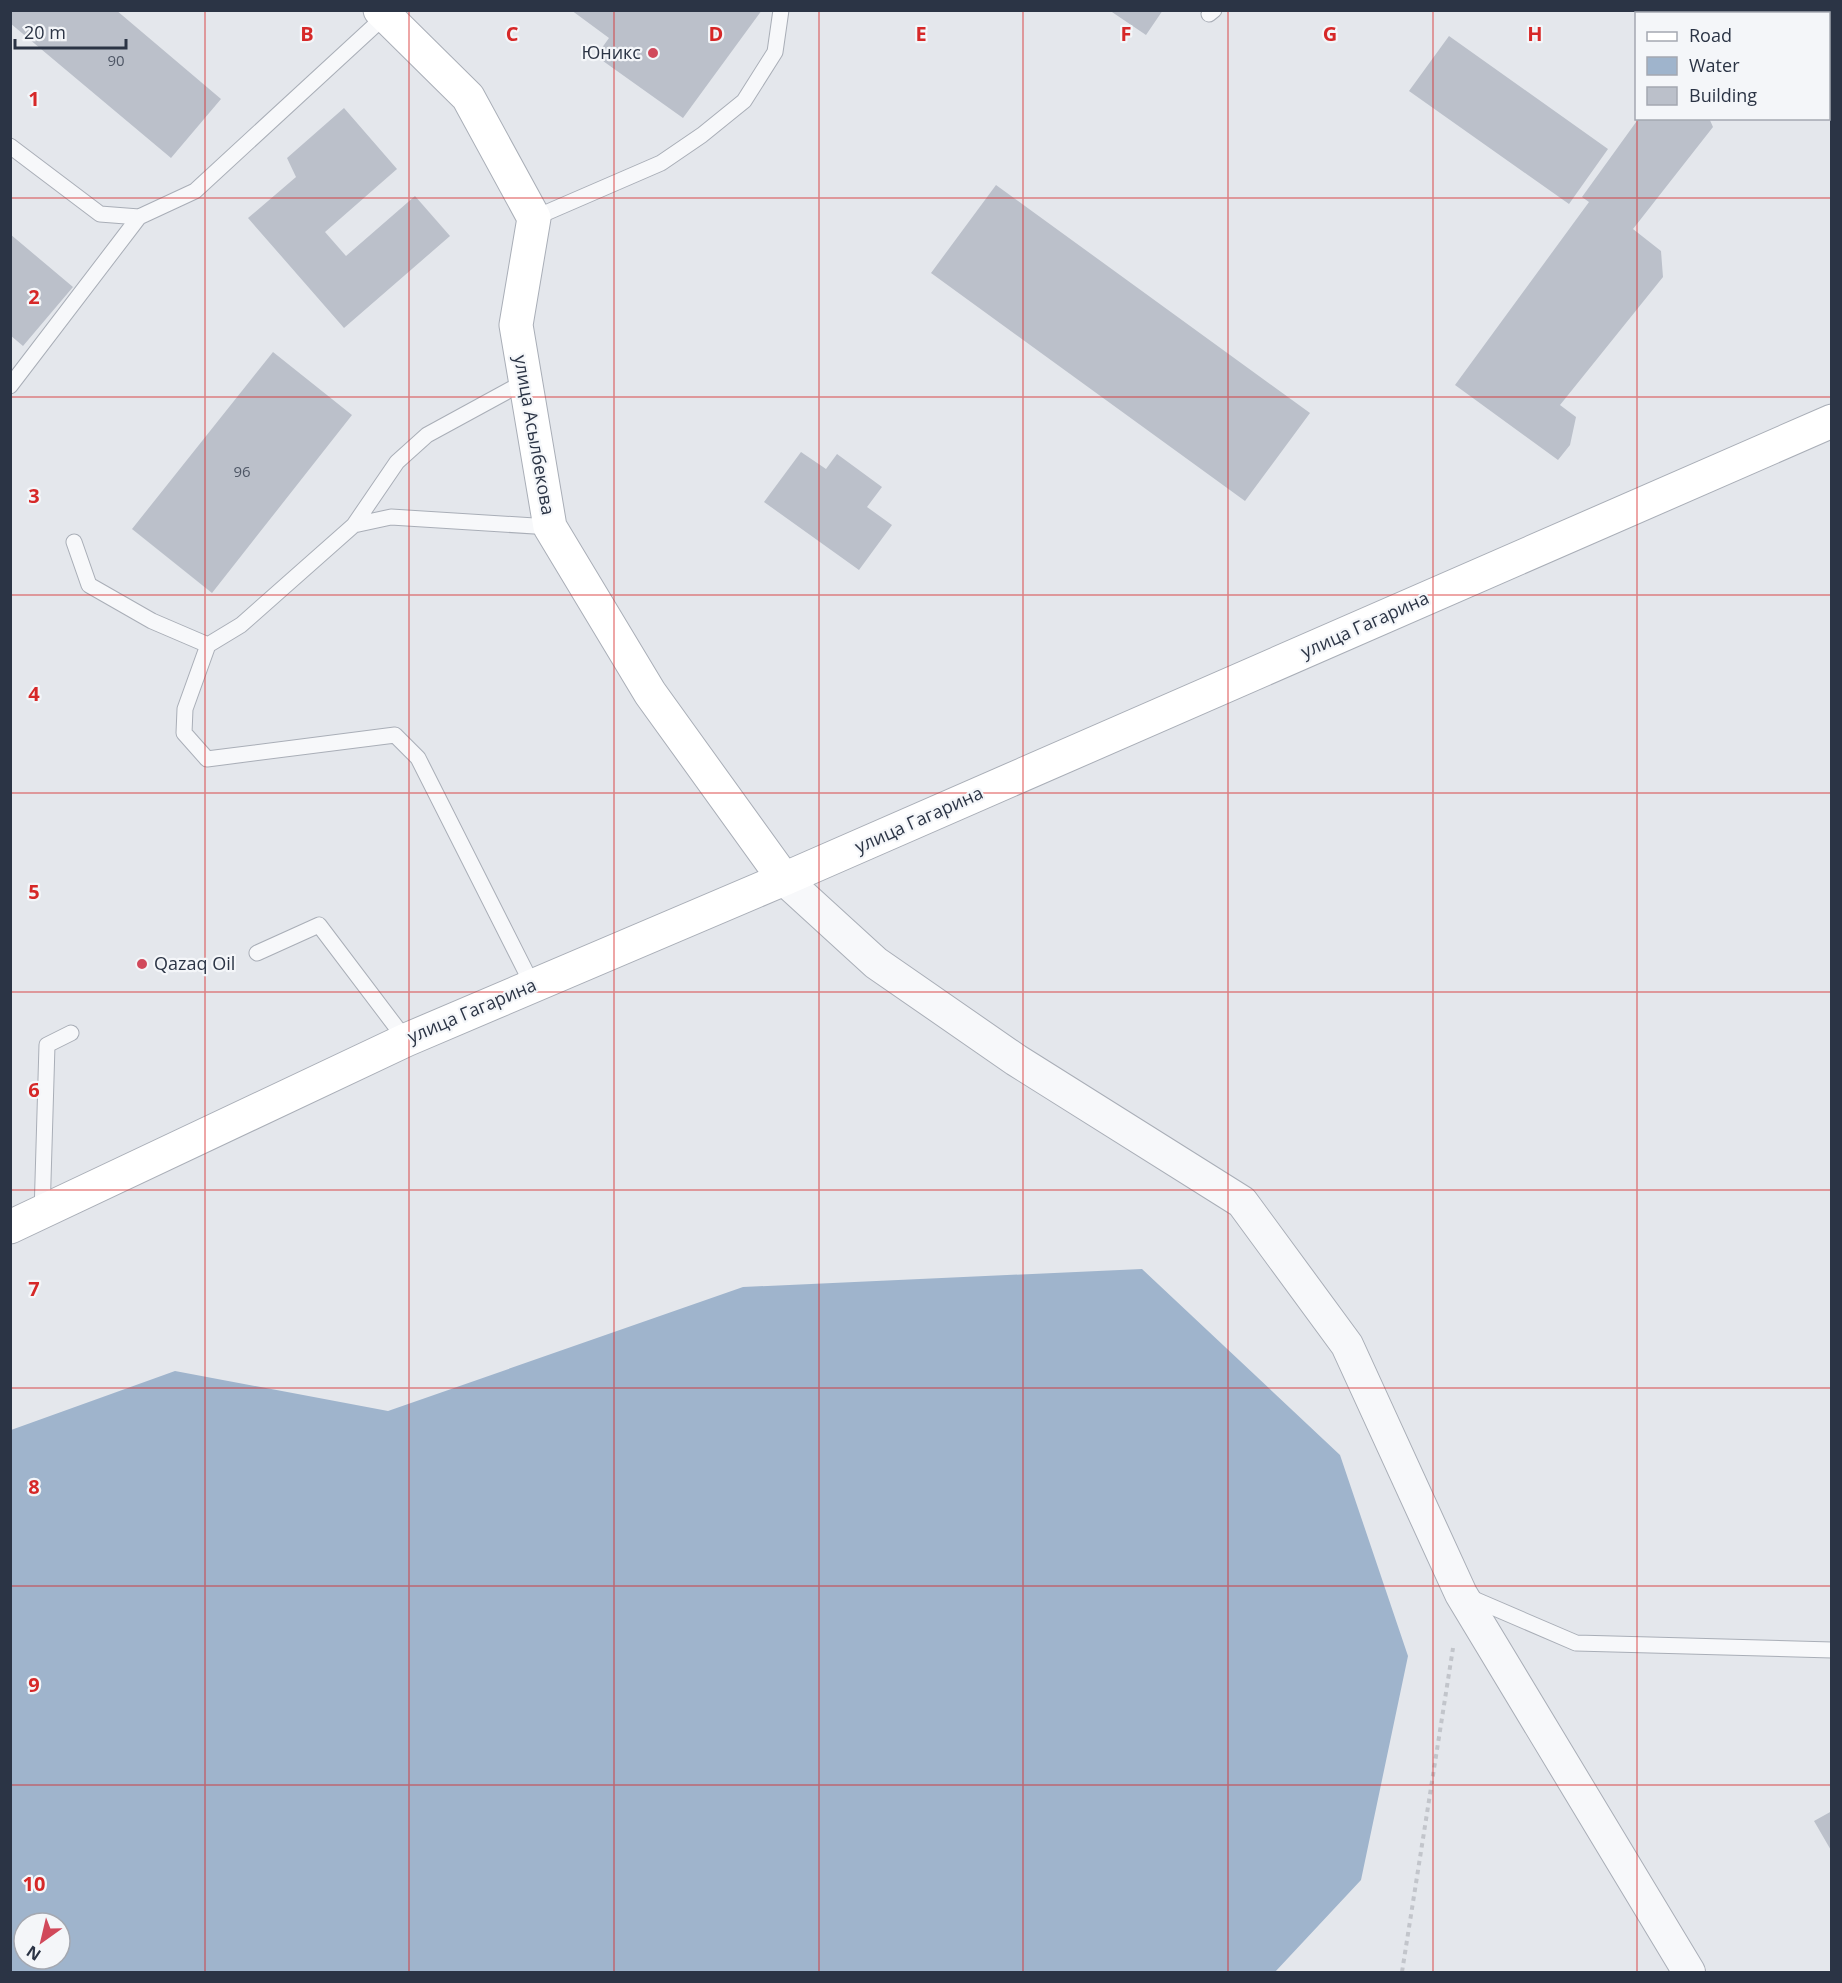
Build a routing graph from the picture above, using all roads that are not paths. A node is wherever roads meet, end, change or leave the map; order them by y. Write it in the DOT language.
graph roads {
  1 [pos="781,10"];
  2 [pos="382,13"];
  3 [pos="10,146"];
  4 [pos="139,217"];
  5 [pos="534,218"];
  6 [pos="526,381"];
  7 [pos="10,386"];
  8 [pos="1832,421"];
  9 [pos="354,525"];
  10 [pos="550,526"];
  11 [pos="74,542"];
  12 [pos="208,645"];
  13 [pos="784,879"];
  14 [pos="257,953"];
  15 [pos="533,986"];
  16 [pos="71,1033"];
  17 [pos="406,1040"];
  18 [pos="42,1214"];
  19 [pos="10,1227"];
  20 [pos="1461,1594"];
  21 [pos="1832,1650"];
  22 [pos="1689,1972"];
  1 -- 5 [label="lane"];
  2 -- 4 [label="lane"];
  2 -- 5 [label="main road"];
  3 -- 4 [label="lane"];
  4 -- 7 [label="lane"];
  5 -- 6 [label="main road, улица Асылбекова"];
  6 -- 9 [label="lane"];
  6 -- 10 [label="main road, улица Асылбекова"];
  8 -- 13 [label="main road, улица Гагарина"];
  9 -- 10 [label="lane"];
  9 -- 12 [label="lane"];
  10 -- 13 [label="main road, улица Асылбекова"];
  11 -- 12 [label="lane"];
  12 -- 15 [label="lane"];
  13 -- 15 [label="main road, улица Гагарина"];
  13 -- 20 [label="street"];
  14 -- 17 [label="lane"];
  15 -- 17 [label="main road, улица Гагарина"];
  16 -- 18 [label="lane"];
  17 -- 18 [label="main road, улица Гагарина"];
  18 -- 19 [label="main road, улица Гагарина"];
  20 -- 21 [label="lane"];
  20 -- 22 [label="street"];
}
